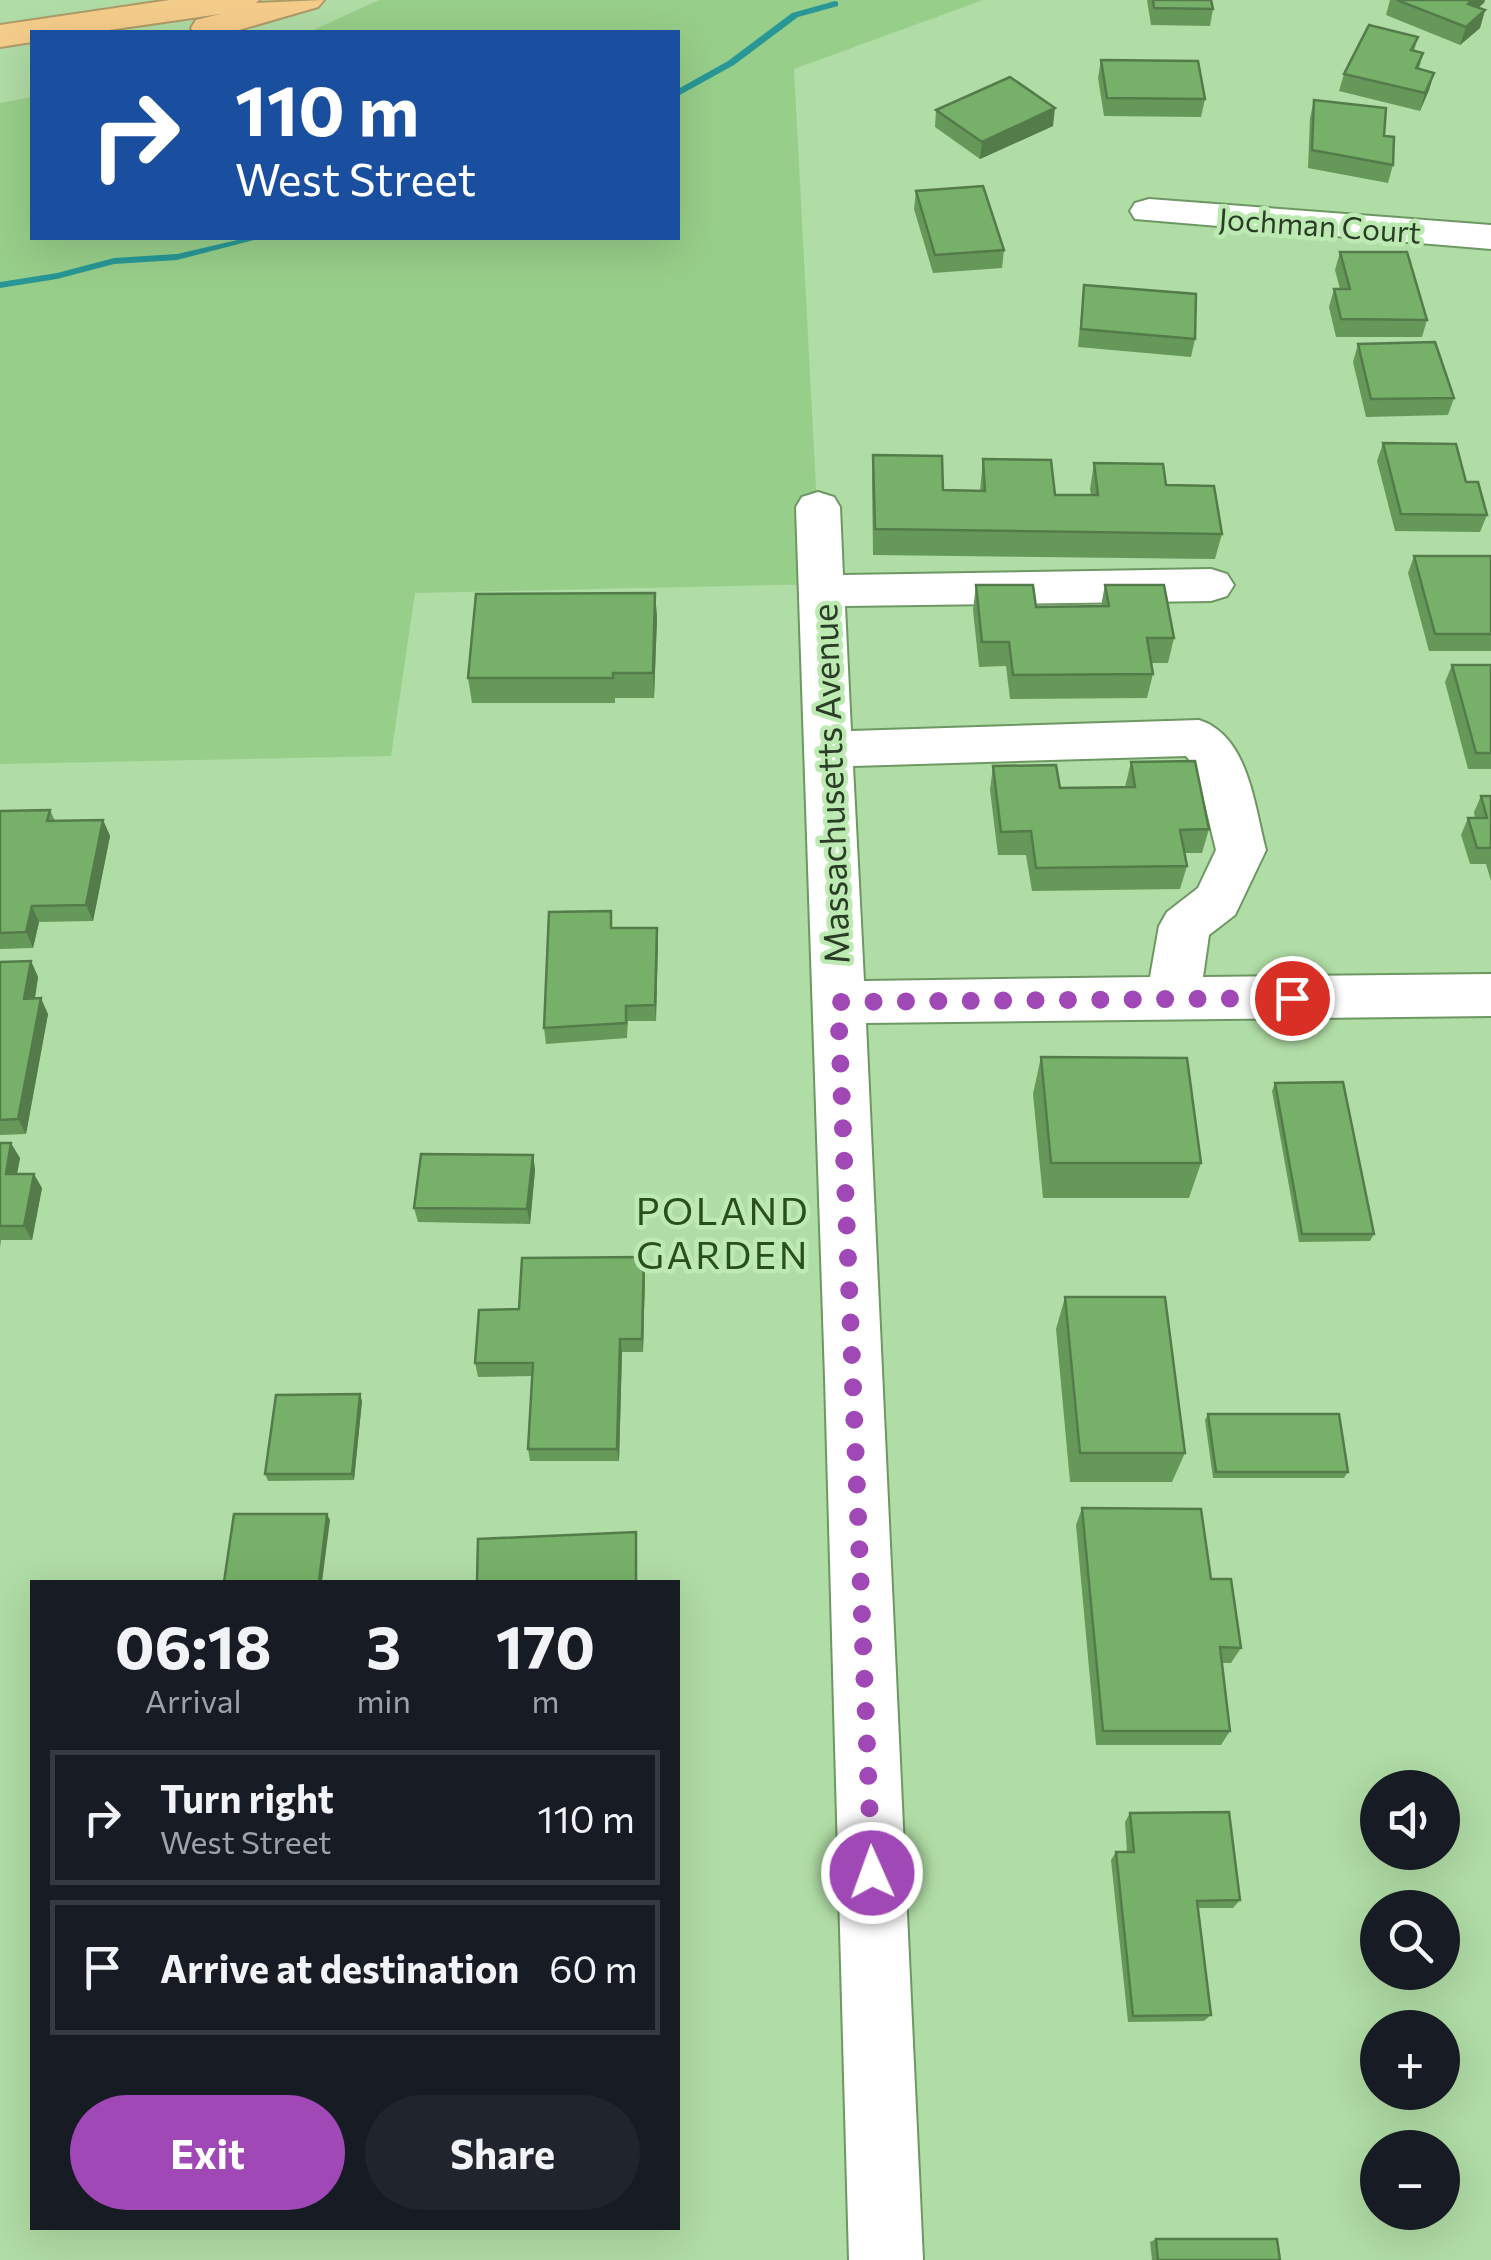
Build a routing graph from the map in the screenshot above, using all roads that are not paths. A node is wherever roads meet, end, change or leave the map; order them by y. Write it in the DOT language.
graph roads {
  1 [pos="241,0"];
  2 [pos="306,0"];
  3 [pos="40,30"];
  4 [pos="199,30"];
  5 [pos="30,32"];
  6 [pos="0,36"];
  7 [pos="30,65"];
  8 [pos="0,70"];
  9 [pos="1148,211"];
  10 [pos="1491,237"];
  11 [pos="818,507"];
  12 [pos="1212,585"];
  13 [pos="822,591"];
  14 [pos="828,748"];
  15 [pos="1491,995"];
  16 [pos="1173,998"];
  17 [pos="838,1002"];
  18 [pos="886,2260"];
  1 -- 3 [label="highway"];
  2 -- 4 [label="highway"];
  5 -- 6 [label="highway"];
  7 -- 8 [label="highway"];
  9 -- 10 [label="street, Jochman Court"];
  11 -- 13 [label="street, Massachusetts Avenue"];
  12 -- 13 [label="street"];
  13 -- 14 [label="street, Massachusetts Avenue"];
  14 -- 16 [label="street"];
  14 -- 17 [label="street, Massachusetts Avenue"];
  15 -- 16 [label="street"];
  16 -- 17 [label="street"];
  17 -- 18 [label="street, Massachusetts Avenue"];
}
